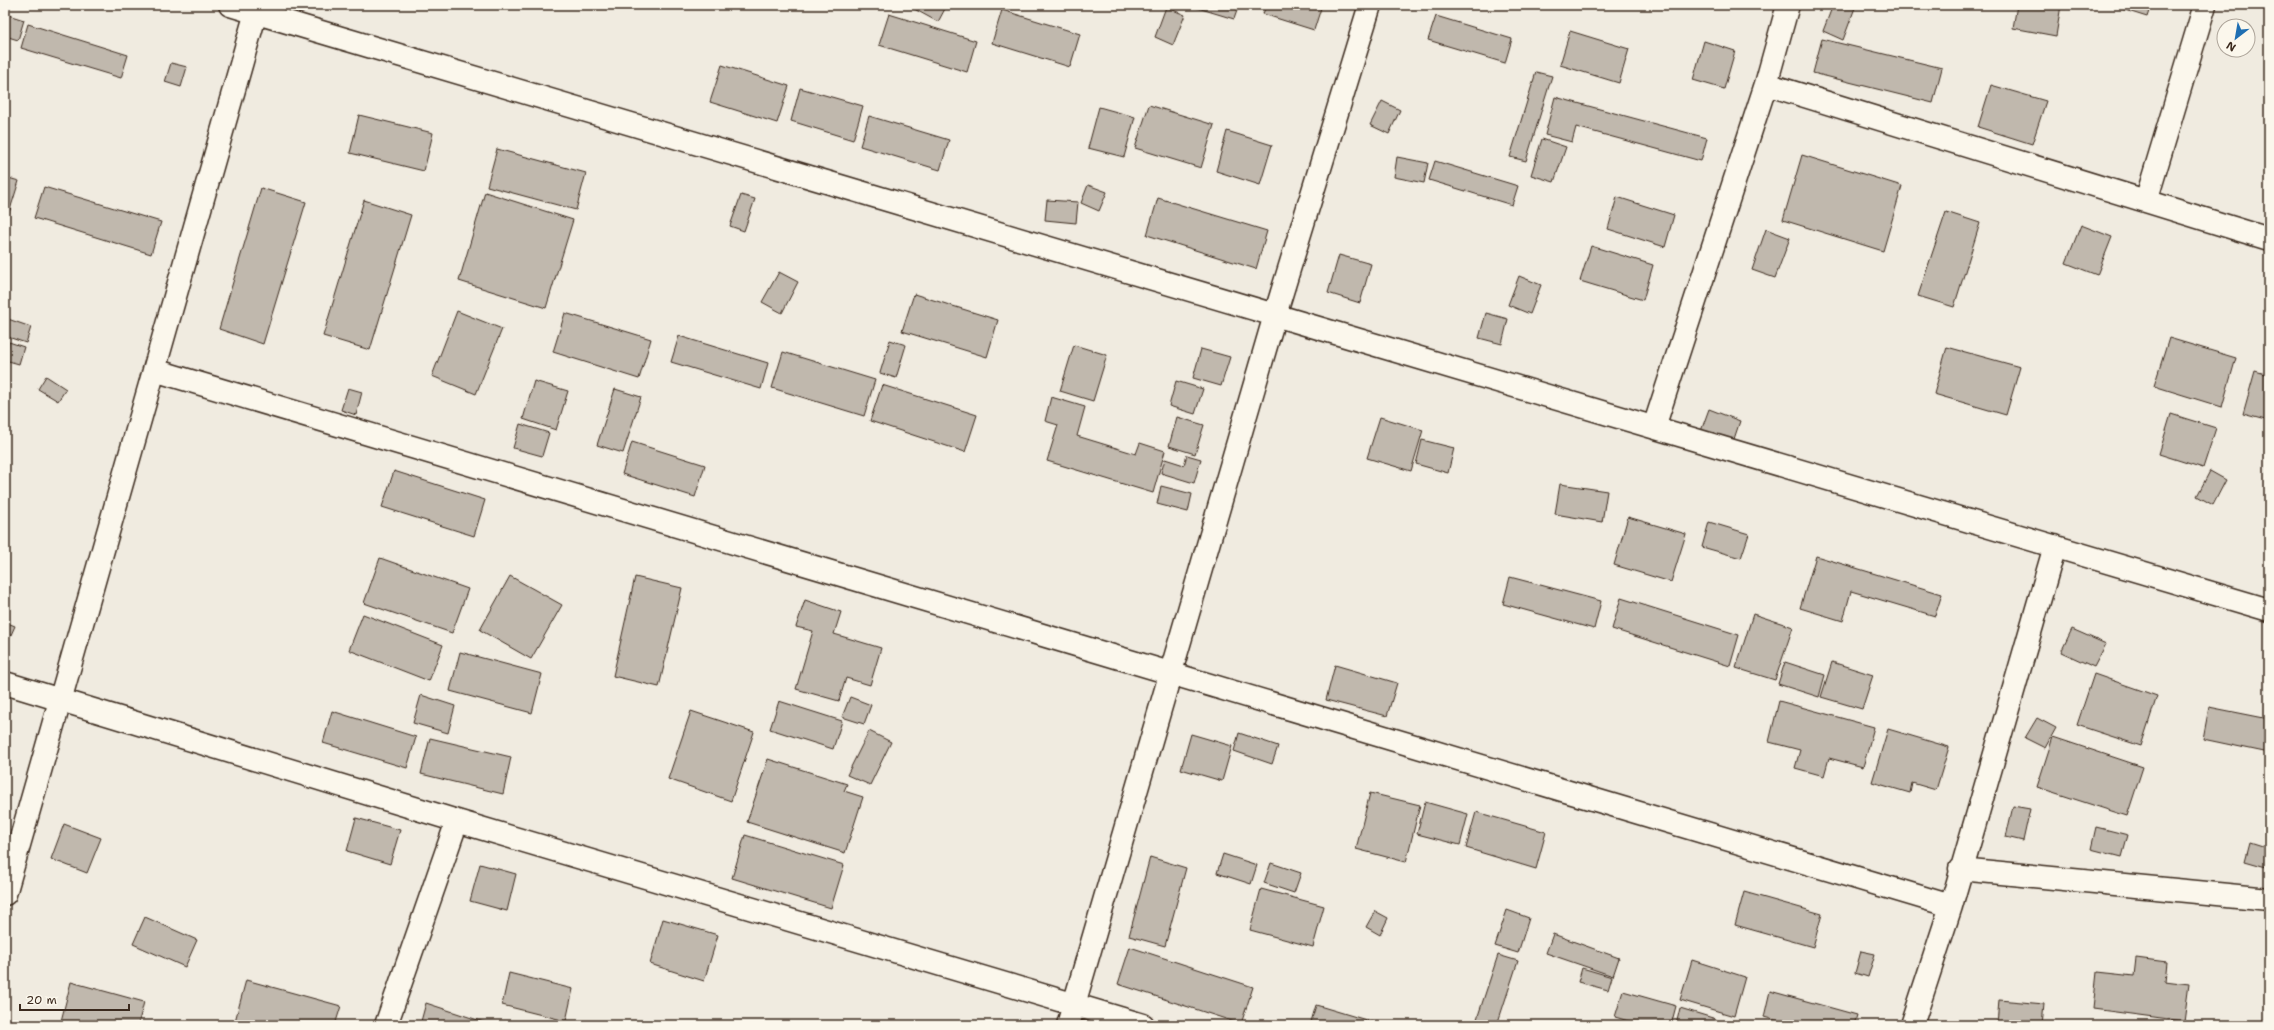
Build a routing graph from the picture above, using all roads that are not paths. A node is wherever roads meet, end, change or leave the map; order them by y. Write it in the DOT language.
graph roads {
  1 [pos="230,5"];
  2 [pos="1370,5"];
  3 [pos="1788,5"];
  4 [pos="2205,5"];
  5 [pos="257,9"];
  6 [pos="1766,84"];
  7 [pos="2146,201"];
  8 [pos="2269,239"];
  9 [pos="1275,315"];
  10 [pos="154,370"];
  11 [pos="1654,427"];
  12 [pos="2055,546"];
  13 [pos="2269,610"];
  14 [pos="1170,672"];
  15 [pos="5,683"];
  16 [pos="61,698"];
  17 [pos="457,821"];
  18 [pos="1960,869"];
  19 [pos="5,894"];
  20 [pos="2269,899"];
  21 [pos="1951,906"];
  22 [pos="1074,1004"];
  23 [pos="386,1025"];
  24 [pos="1068,1025"];
  25 [pos="1143,1025"];
  26 [pos="1912,1025"];
  1 -- 5 [label="street"];
  2 -- 9 [label="street"];
  3 -- 6 [label="street"];
  4 -- 7 [label="street"];
  5 -- 9 [label="street"];
  5 -- 10 [label="street"];
  6 -- 7 [label="street"];
  6 -- 11 [label="street"];
  7 -- 8 [label="street"];
  9 -- 11 [label="street"];
  9 -- 14 [label="street"];
  10 -- 14 [label="street"];
  10 -- 16 [label="street"];
  11 -- 12 [label="street"];
  12 -- 13 [label="street"];
  12 -- 18 [label="street"];
  14 -- 21 [label="street"];
  14 -- 22 [label="street"];
  15 -- 16 [label="street"];
  16 -- 17 [label="street"];
  16 -- 19 [label="street"];
  17 -- 22 [label="street"];
  17 -- 23 [label="street"];
  18 -- 20 [label="street"];
  18 -- 21 [label="street"];
  21 -- 26 [label="street"];
  22 -- 24 [label="street"];
  22 -- 25 [label="street"];
}
